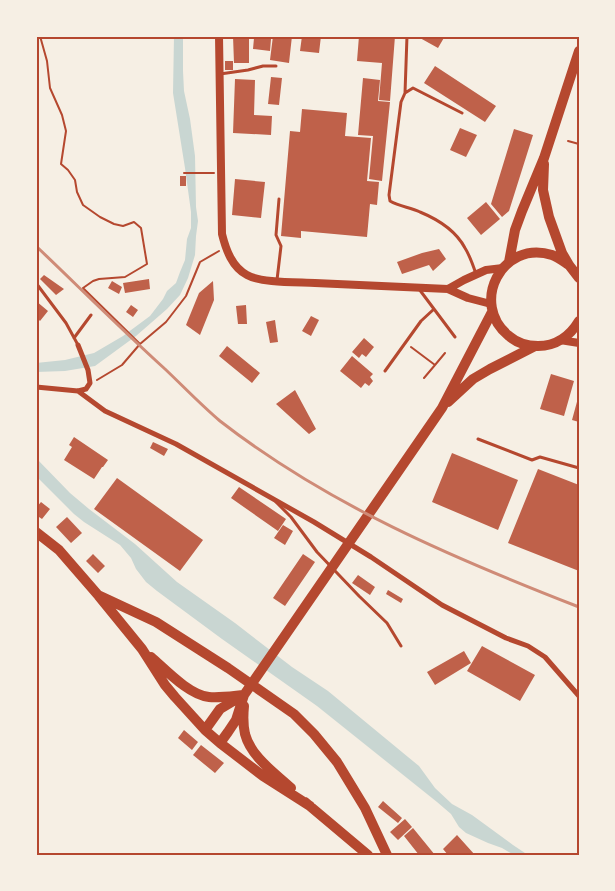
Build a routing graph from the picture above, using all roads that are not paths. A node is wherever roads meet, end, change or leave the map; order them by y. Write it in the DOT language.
graph roads {
  1 [pos="218,36"];
  2 [pos="407,36"];
  3 [pos="579,51"];
  4 [pos="276,66"];
  5 [pos="219,74"];
  6 [pos="405,93"];
  7 [pos="462,113"];
  8 [pos="544,158"];
  9 [pos="279,199"];
  10 [pos="506,265"];
  11 [pos="569,265"];
  12 [pos="476,274"];
  13 [pos="579,278"];
  14 [pos="276,281"];
  15 [pos="36,283"];
  16 [pos="418,288"];
  17 [pos="448,290"];
  18 [pos="491,308"];
  19 [pos="434,309"];
  20 [pos="92,316"];
  21 [pos="579,321"];
  22 [pos="455,337"];
  23 [pos="74,338"];
  24 [pos="560,340"];
  25 [pos="579,343"];
  26 [pos="78,345"];
  27 [pos="535,346"];
  28 [pos="385,371"];
  29 [pos="36,387"];
  30 [pos="78,391"];
  31 [pos="442,408"];
  32 [pos="478,439"];
  33 [pos="579,468"];
  34 [pos="273,499"];
  35 [pos="36,532"];
  36 [pos="98,595"];
  37 [pos="401,646"];
  38 [pos="142,649"];
  39 [pos="247,691"];
  40 [pos="579,696"];
  41 [pos="205,730"];
  42 [pos="220,743"];
  43 [pos="310,806"];
  44 [pos="368,855"];
  45 [pos="387,855"];
  1 -- 5 [label="street"];
  2 -- 6 [label="lane"];
  3 -- 8 [label="highway"];
  4 -- 5 [label="lane"];
  5 -- 14 [label="street"];
  6 -- 7 [label="lane"];
  6 -- 12 [label="lane"];
  8 -- 10 [label="highway"];
  8 -- 11 [label="highway"];
  9 -- 14 [label="lane"];
  10 -- 11 [label="highway"];
  10 -- 12 [label="street"];
  10 -- 18 [label="highway"];
  11 -- 13 [label="highway"];
  12 -- 17 [label="street"];
  14 -- 16 [label="street"];
  15 -- 23 [label="lane"];
  16 -- 17 [label="street"];
  16 -- 19 [label="lane"];
  17 -- 18 [label="street"];
  18 -- 27 [label="highway"];
  18 -- 31 [label="highway"];
  19 -- 22 [label="lane"];
  19 -- 28 [label="lane"];
  20 -- 23 [label="lane"];
  21 -- 24 [label="highway"];
  23 -- 26 [label="lane"];
  24 -- 25 [label="street"];
  24 -- 27 [label="highway"];
  26 -- 30 [label="street"];
  27 -- 31 [label="highway"];
  29 -- 30 [label="street"];
  30 -- 34 [label="street"];
  31 -- 39 [label="highway"];
  32 -- 33 [label="lane"];
  34 -- 37 [label="lane"];
  34 -- 40 [label="street"];
  35 -- 36 [label="highway"];
  36 -- 38 [label="highway"];
  36 -- 45 [label="highway"];
  38 -- 39 [label="highway"];
  38 -- 41 [label="highway"];
  39 -- 41 [label="highway"];
  39 -- 42 [label="highway"];
  39 -- 43 [label="highway"];
  41 -- 42 [label="highway"];
  42 -- 43 [label="highway"];
  43 -- 44 [label="highway"];
}
